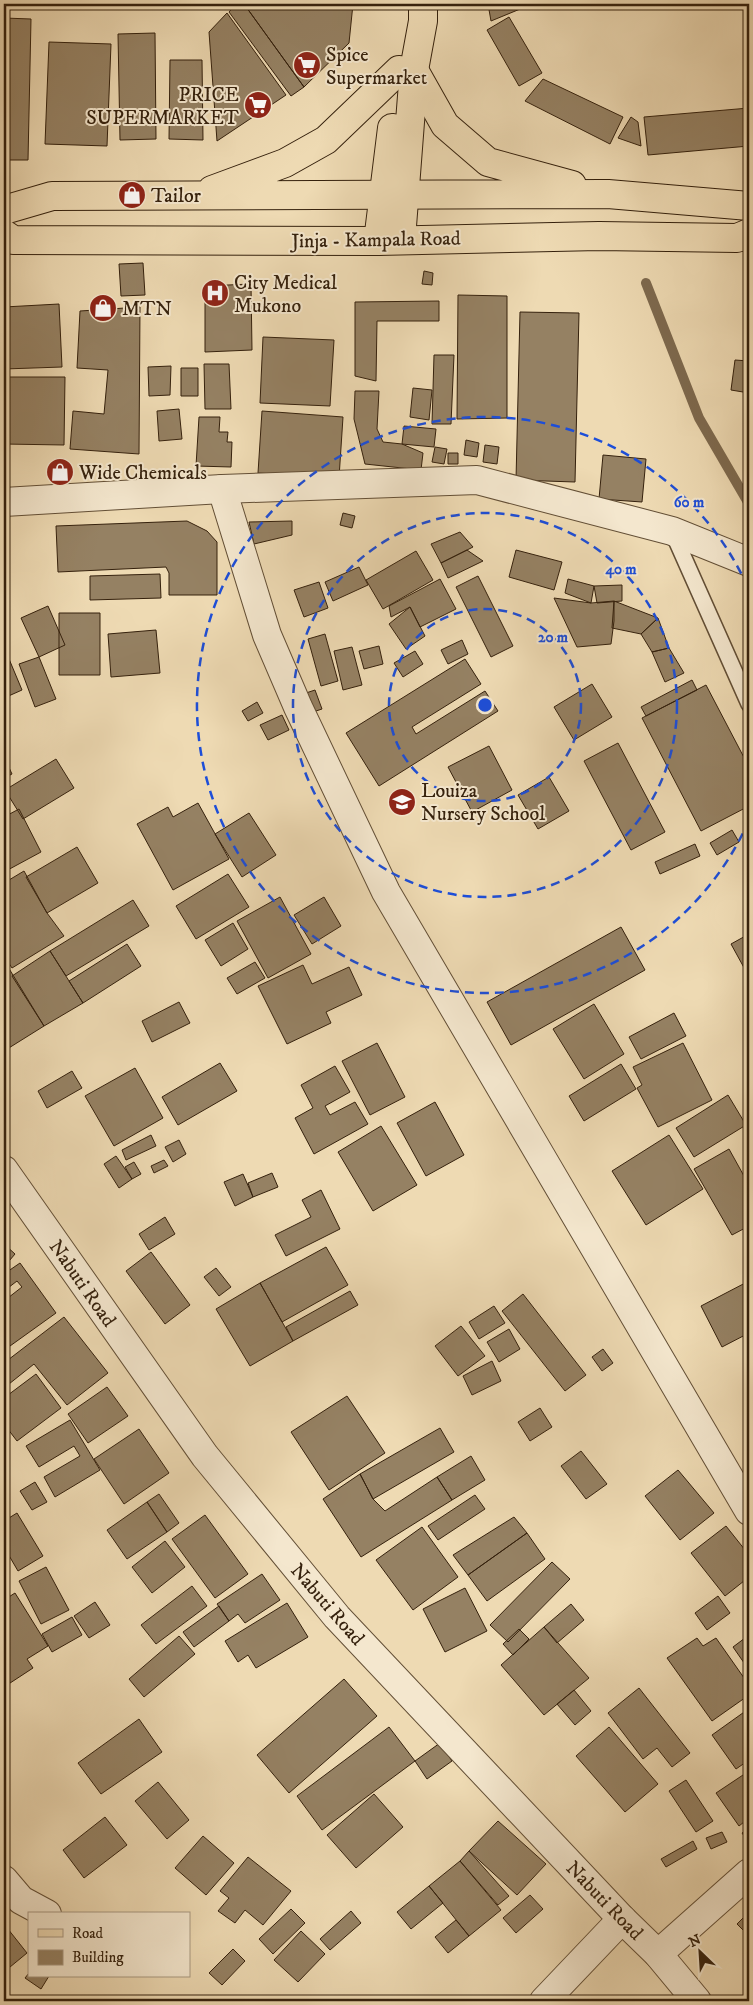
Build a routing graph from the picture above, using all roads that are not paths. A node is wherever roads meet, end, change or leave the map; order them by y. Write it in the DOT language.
graph roads {
  1 [pos="423,12"];
  2 [pos="407,70"];
  3 [pos="394,194"];
  4 [pos="608,194"];
  5 [pos="192,197"];
  6 [pos="749,206"];
  7 [pos="4,210"];
  8 [pos="749,233"];
  9 [pos="4,234"];
  10 [pos="389,240"];
  11 [pos="222,489"];
  12 [pos="4,502"];
  13 [pos="672,531"];
  14 [pos="749,562"];
  15 [pos="749,704"];
  16 [pos="4,1170"];
  17 [pos="749,1511"];
  18 [pos="749,1873"];
  19 [pos="4,1880"];
  20 [pos="43,1912"];
  21 [pos="622,1920"];
  22 [pos="658,1954"];
  23 [pos="544,2001"];
  24 [pos="698,2001"];
  1 -- 2 [label="main road"];
  2 -- 3 [label="main road"];
  2 -- 4 [label="main road"];
  2 -- 5 [label="main road"];
  3 -- 4 [label="main road"];
  3 -- 5 [label="main road"];
  3 -- 10 [label="main road"];
  4 -- 6 [label="main road"];
  5 -- 7 [label="main road"];
  8 -- 10 [label="main road, Jinja - Kampala Road"];
  9 -- 10 [label="main road, Jinja - Kampala Road"];
  11 -- 12 [label="street"];
  11 -- 13 [label="street"];
  11 -- 17 [label="street"];
  13 -- 14 [label="street"];
  13 -- 15 [label="lane"];
  16 -- 21 [label="street, Nabuti Road"];
  18 -- 22 [label="street"];
  19 -- 20 [label="street"];
  21 -- 22 [label="street, Nabuti Road"];
  21 -- 23 [label="street"];
  22 -- 24 [label="street, Nabuti Road"];
}
